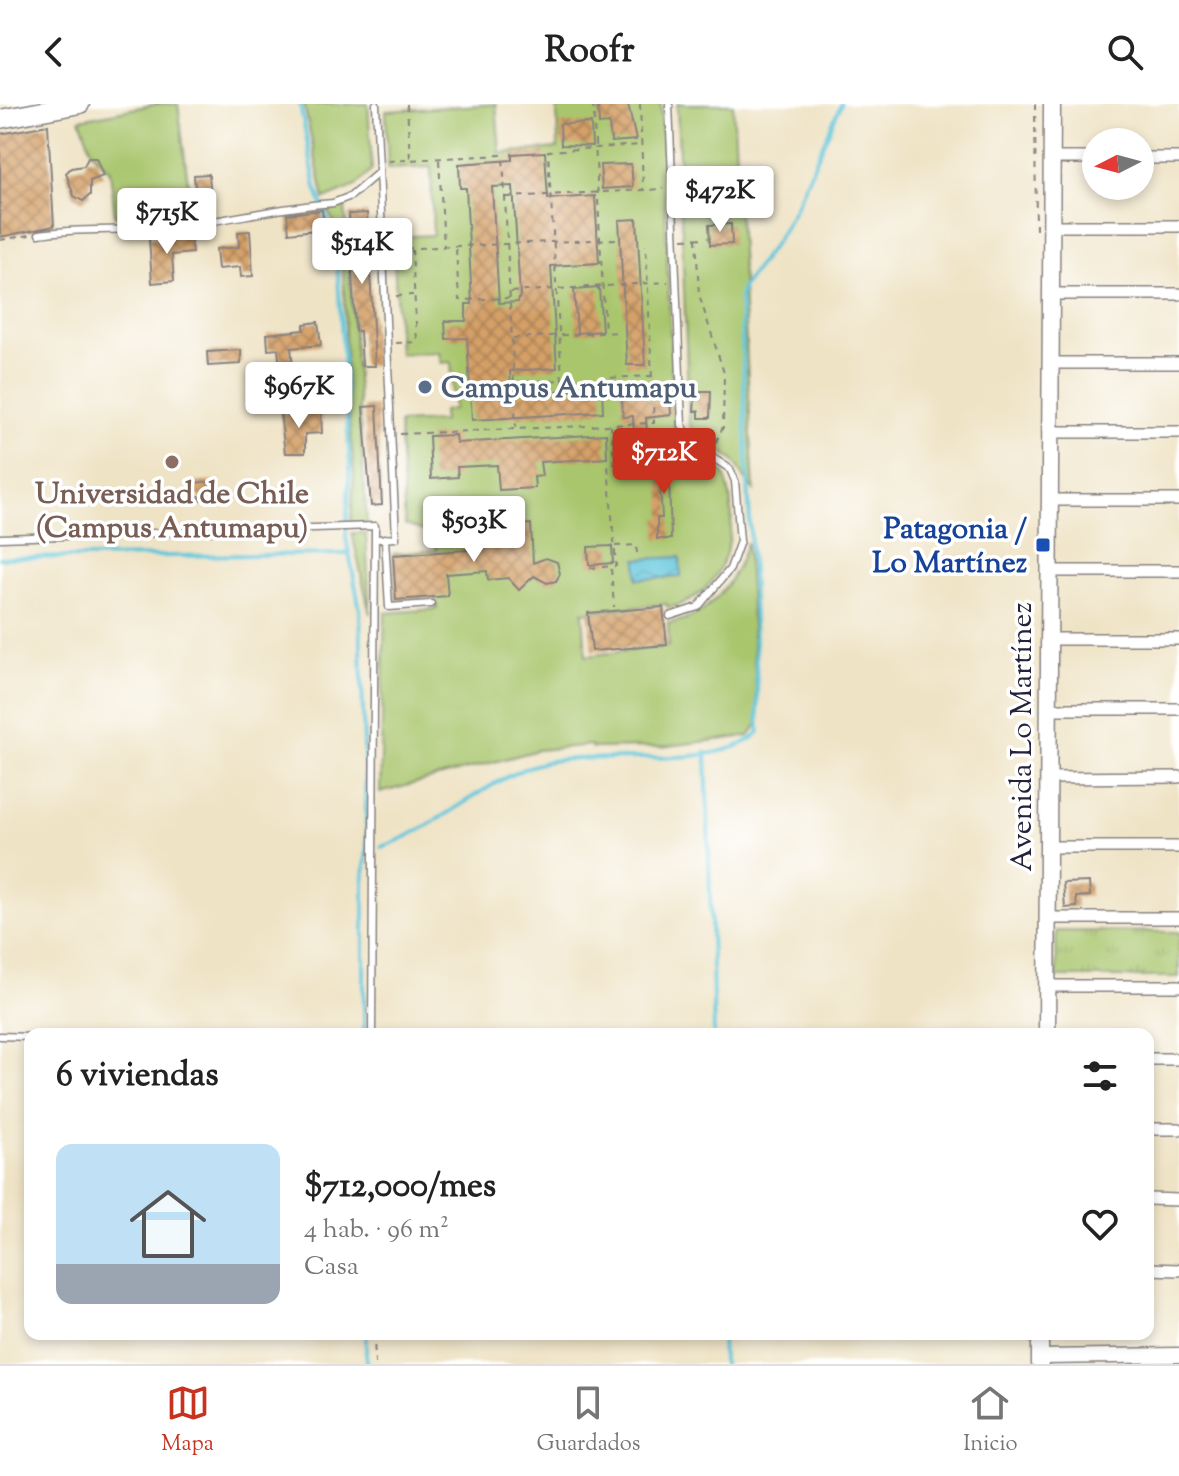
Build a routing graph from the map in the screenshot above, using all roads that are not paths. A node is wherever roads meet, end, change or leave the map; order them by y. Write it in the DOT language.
graph roads {
  1 [pos="80,104"];
  2 [pos="376,104"];
  3 [pos="669,104"];
  4 [pos="1052,104"];
  5 [pos="0,119"];
  6 [pos="1052,158"];
  7 [pos="1082,158"];
  8 [pos="1154,158"];
  9 [pos="1179,158"];
  10 [pos="379,172"];
  11 [pos="1052,226"];
  12 [pos="1179,226"];
  13 [pos="39,234"];
  14 [pos="1052,294"];
  15 [pos="1179,294"];
  16 [pos="1051,363"];
  17 [pos="1179,363"];
  18 [pos="1051,432"];
  19 [pos="1179,432"];
  20 [pos="1051,500"];
  21 [pos="1179,500"];
  22 [pos="0,538"];
  23 [pos="381,539"];
  24 [pos="1050,571"];
  25 [pos="1179,571"];
  26 [pos="431,604"];
  27 [pos="670,616"];
  28 [pos="1050,639"];
  29 [pos="1179,639"];
  30 [pos="1049,709"];
  31 [pos="1179,709"];
  32 [pos="1179,777"];
  33 [pos="1049,778"];
  34 [pos="1049,847"];
  35 [pos="1179,847"];
  36 [pos="1048,918"];
  37 [pos="1179,918"];
  38 [pos="1048,986"];
  39 [pos="1179,986"];
  40 [pos="372,1028"];
  41 [pos="1047,1028"];
  42 [pos="0,1036"];
  43 [pos="24,1037"];
  44 [pos="1154,1059"];
  45 [pos="1179,1059"];
  46 [pos="1154,1129"];
  47 [pos="1179,1129"];
  48 [pos="1154,1199"];
  49 [pos="1179,1200"];
  50 [pos="1154,1269"];
  51 [pos="1179,1270"];
  52 [pos="1179,1355"];
  53 [pos="1040,1360"];
  1 -- 5 [label="main road"];
  2 -- 10 [label="lane"];
  3 -- 27 [label="lane"];
  4 -- 6 [label="main road, Avenida Lo Martínez"];
  6 -- 7 [label="street"];
  6 -- 11 [label="main road, Avenida Lo Martínez"];
  8 -- 9 [label="street"];
  10 -- 13 [label="lane"];
  10 -- 23 [label="lane"];
  11 -- 12 [label="street"];
  11 -- 14 [label="main road, Avenida Lo Martínez"];
  14 -- 15 [label="street"];
  14 -- 16 [label="main road, Avenida Lo Martínez"];
  16 -- 17 [label="street"];
  16 -- 18 [label="main road, Avenida Lo Martínez"];
  18 -- 19 [label="street"];
  18 -- 20 [label="main road, Avenida Lo Martínez"];
  20 -- 21 [label="street"];
  20 -- 24 [label="main road, Avenida Lo Martínez"];
  22 -- 23 [label="lane"];
  23 -- 26 [label="lane"];
  23 -- 40 [label="lane"];
  24 -- 25 [label="street"];
  24 -- 28 [label="main road, Avenida Lo Martínez"];
  28 -- 29 [label="street"];
  28 -- 30 [label="main road, Avenida Lo Martínez"];
  30 -- 31 [label="street"];
  30 -- 33 [label="main road, Avenida Lo Martínez"];
  32 -- 33 [label="street"];
  33 -- 34 [label="main road, Avenida Lo Martínez"];
  34 -- 35 [label="street"];
  34 -- 36 [label="main road, Avenida Lo Martínez"];
  36 -- 37 [label="street"];
  36 -- 38 [label="main road, Avenida Lo Martínez"];
  38 -- 39 [label="street"];
  38 -- 41 [label="main road, Avenida Lo Martínez"];
  42 -- 43 [label="lane"];
  44 -- 45 [label="street"];
  46 -- 47 [label="street"];
  48 -- 49 [label="street"];
  50 -- 51 [label="street"];
  52 -- 53 [label="street"];
}
